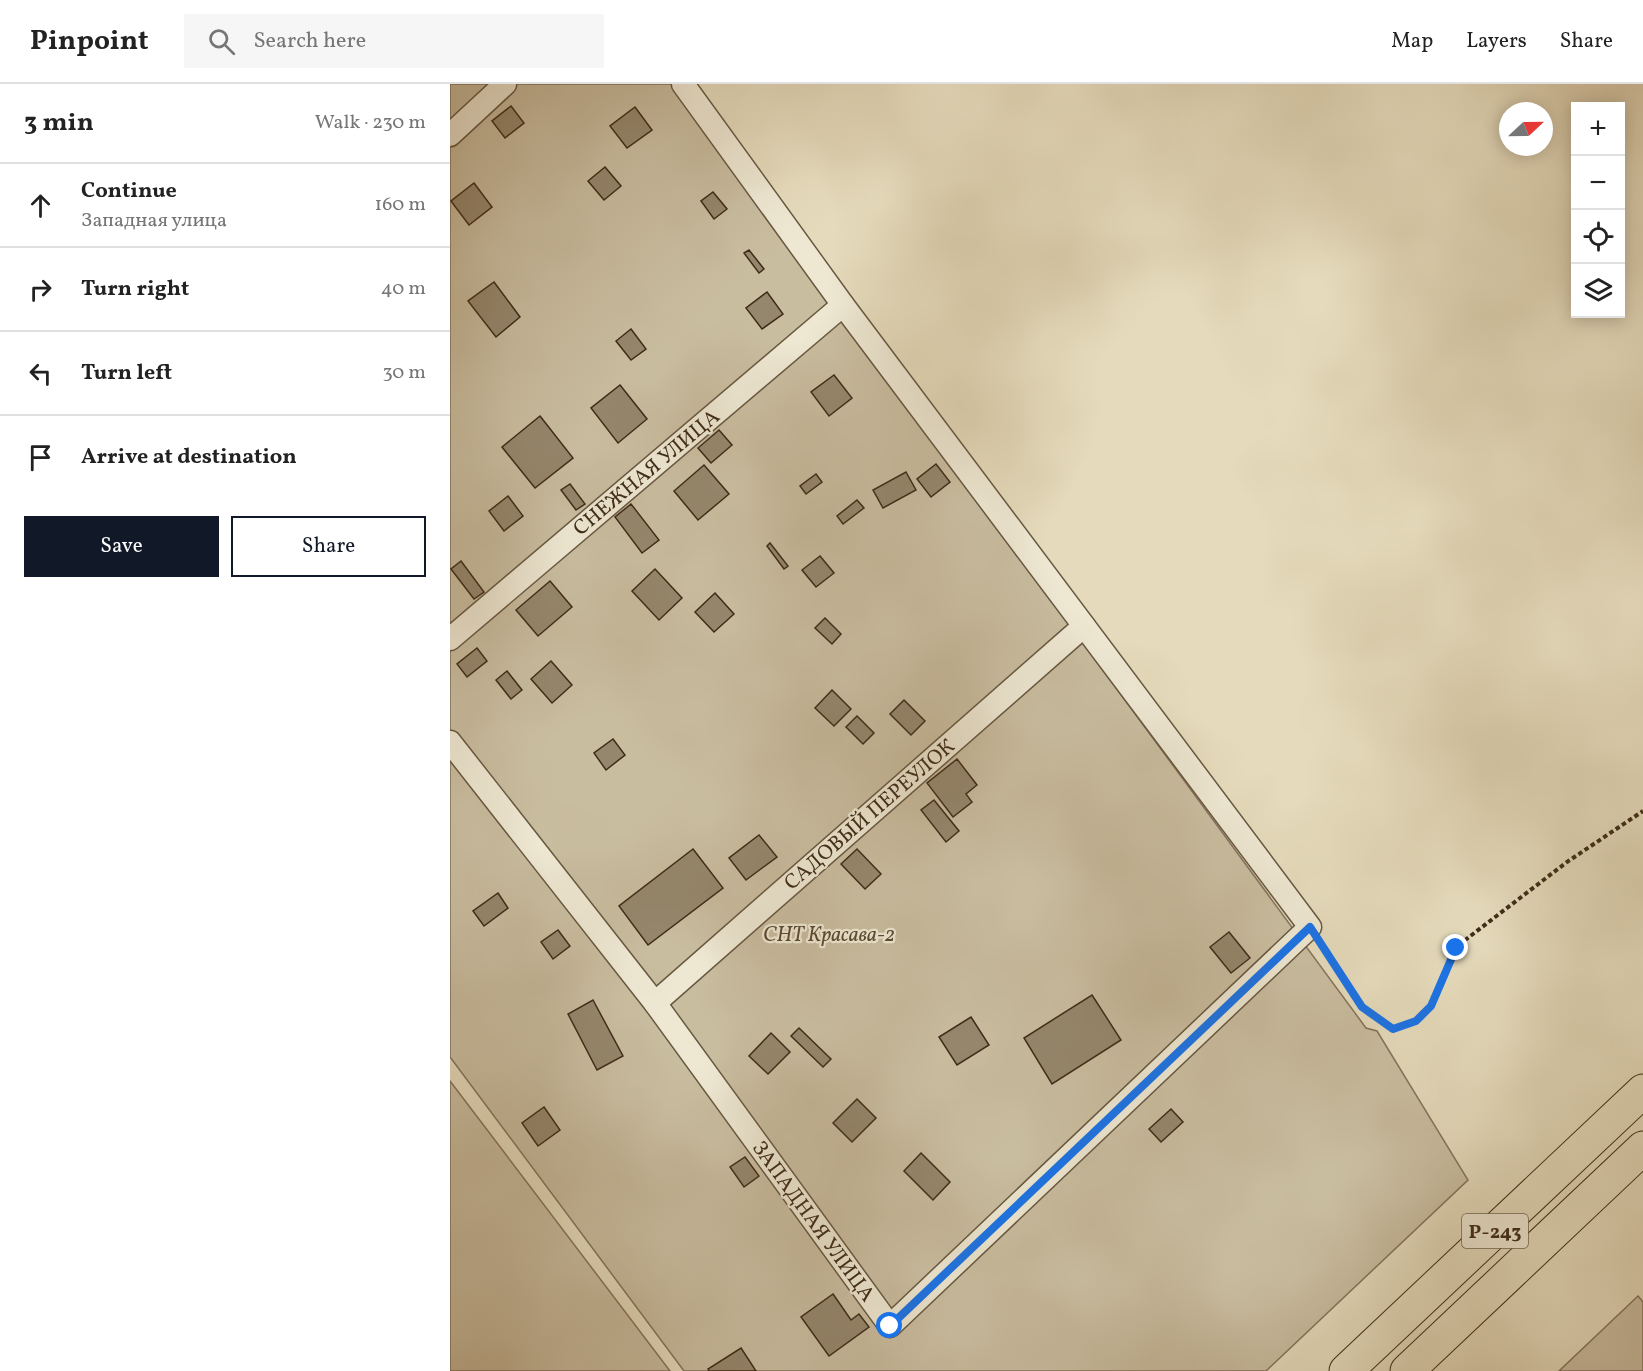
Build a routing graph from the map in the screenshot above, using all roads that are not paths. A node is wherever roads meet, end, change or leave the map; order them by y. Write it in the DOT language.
graph roads {
  1 [pos="506,84"];
  2 [pos="683,84"];
  3 [pos="450,135"];
  4 [pos="843,304"];
  5 [pos="1083,626"];
  6 [pos="450,639"];
  7 [pos="450,742"];
  8 [pos="655,1003"];
  9 [pos="1643,1090"];
  10 [pos="1643,1148"];
  11 [pos="1346,1371"];
  12 [pos="1407,1371"];
  1 -- 3 [label="street"];
  2 -- 4 [label="street"];
  4 -- 5 [label="street"];
  4 -- 6 [label="street, СНЕЖНАЯ УЛИЦА"];
  5 -- 8 [label="street, САДОВЫЙ ПЕРЕУЛОК"];
  5 -- 8 [label="street, ЗАПАДНАЯ УЛИЦА"];
  7 -- 8 [label="street, ЗАПАДНАЯ УЛИЦА"];
  9 -- 11 [label="highway, Р-243"];
  10 -- 12 [label="highway, Р-243"];
}
